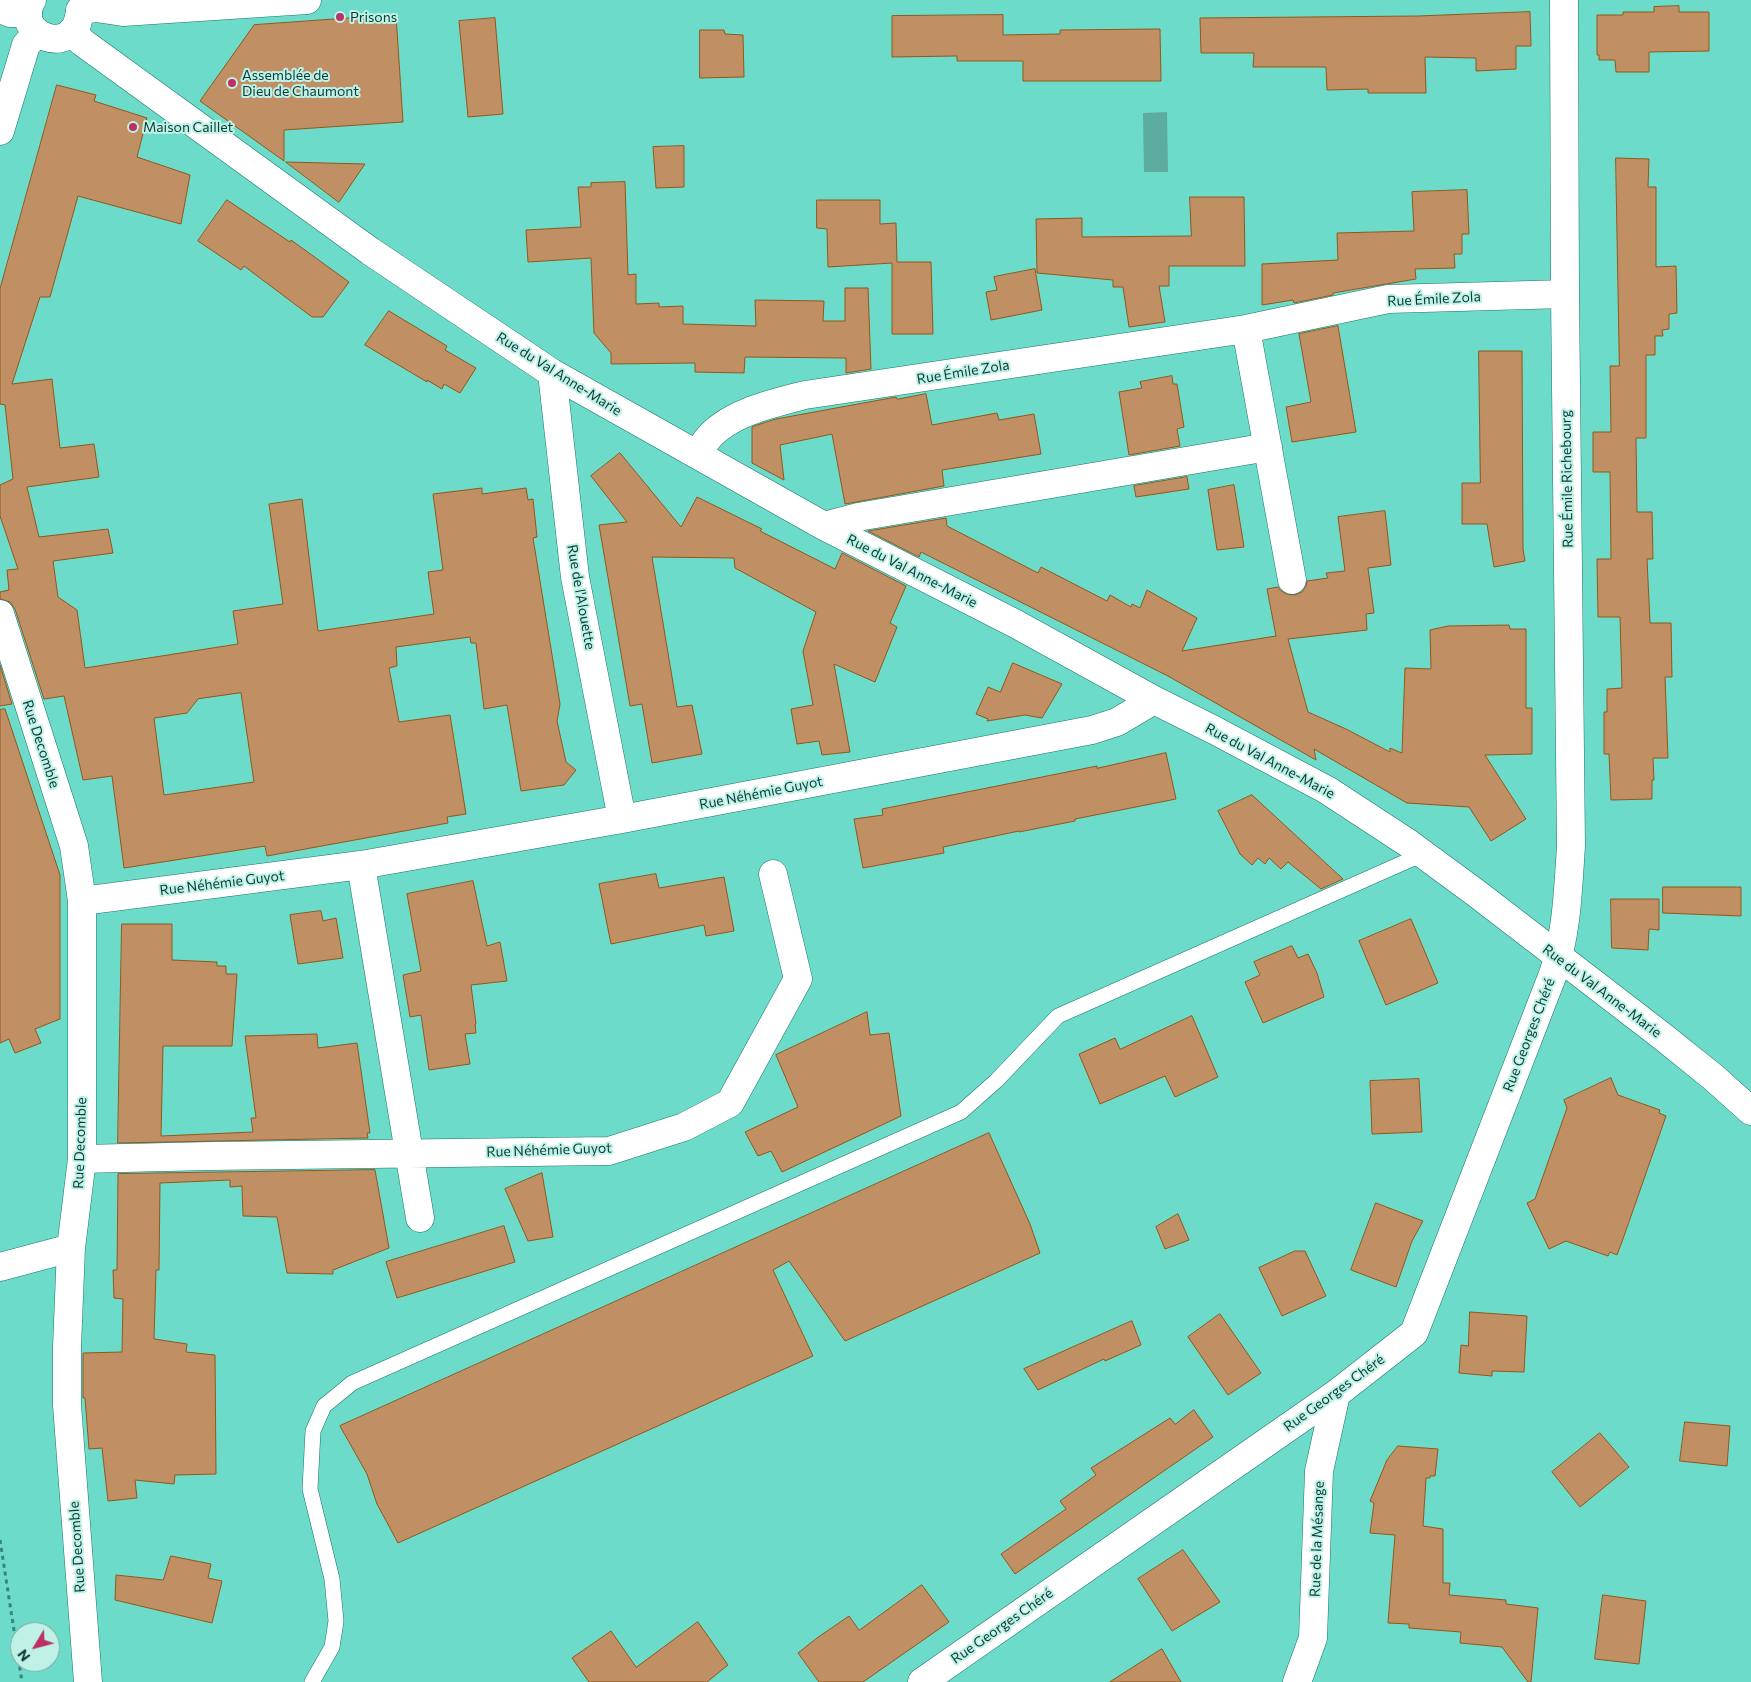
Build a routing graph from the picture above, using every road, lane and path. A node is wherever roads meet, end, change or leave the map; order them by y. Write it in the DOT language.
graph roads {
  1 [pos="307,0"];
  2 [pos="1564,0"];
  3 [pos="0,9"];
  4 [pos="76,14"];
  5 [pos="32,15"];
  6 [pos="0,131"];
  7 [pos="1565,294"];
  8 [pos="1246,330"];
  9 [pos="552,373"];
  10 [pos="1268,447"];
  11 [pos="699,455"];
  12 [pos="824,526"];
  13 [pos="1292,580"];
  14 [pos="0,614"];
  15 [pos="1154,700"];
  16 [pos="622,819"];
  17 [pos="1423,854"];
  18 [pos="361,865"];
  19 [pos="772,874"];
  20 [pos="82,901"];
  21 [pos="1558,958"];
  22 [pos="1751,1111"];
  23 [pos="409,1154"];
  24 [pos="82,1159"];
  25 [pos="420,1218"];
  26 [pos="71,1248"];
  27 [pos="0,1266"];
  28 [pos="1336,1394"];
  29 [pos="0,1540"];
  30 [pos="22,1682"];
  31 [pos="88,1682"];
  32 [pos="312,1682"];
  33 [pos="922,1682"];
  34 [pos="1298,1682"];
  1 -- 4 [label="street"];
  2 -- 7 [label="street, Rue Émile Richebourg"];
  3 -- 5 [label="street"];
  4 -- 5 [label="street"];
  4 -- 9 [label="street, Rue du Val Anne-Marie"];
  5 -- 6 [label="street"];
  7 -- 8 [label="street, Rue Émile Zola"];
  7 -- 21 [label="street, Rue Émile Richebourg"];
  8 -- 10 [label="street"];
  8 -- 11 [label="street, Rue Émile Zola"];
  9 -- 11 [label="street, Rue du Val Anne-Marie"];
  9 -- 16 [label="street, Rue de l'Alouette"];
  10 -- 12 [label="street"];
  10 -- 13 [label="street"];
  11 -- 12 [label="street, Rue du Val Anne-Marie"];
  12 -- 15 [label="street, Rue du Val Anne-Marie"];
  14 -- 20 [label="street, Rue Decomble"];
  15 -- 16 [label="street, Rue Néhémie Guyot"];
  15 -- 17 [label="street, Rue du Val Anne-Marie"];
  16 -- 18 [label="street, Rue Néhémie Guyot"];
  17 -- 21 [label="street, Rue du Val Anne-Marie"];
  17 -- 32 [label="lane"];
  18 -- 20 [label="street, Rue Néhémie Guyot"];
  18 -- 23 [label="street"];
  19 -- 23 [label="street, Rue Néhémie Guyot"];
  20 -- 24 [label="street, Rue Decomble"];
  21 -- 22 [label="street, Rue du Val Anne-Marie"];
  21 -- 28 [label="street, Rue Georges Chéré"];
  23 -- 24 [label="street, Rue Néhémie Guyot"];
  23 -- 25 [label="street"];
  24 -- 26 [label="street, Rue Decomble"];
  26 -- 27 [label="street"];
  26 -- 31 [label="street, Rue Decomble"];
  28 -- 33 [label="street, Rue Georges Chéré"];
  28 -- 34 [label="street, Rue de la Mésange"];
  29 -- 30 [label="path"];
}
